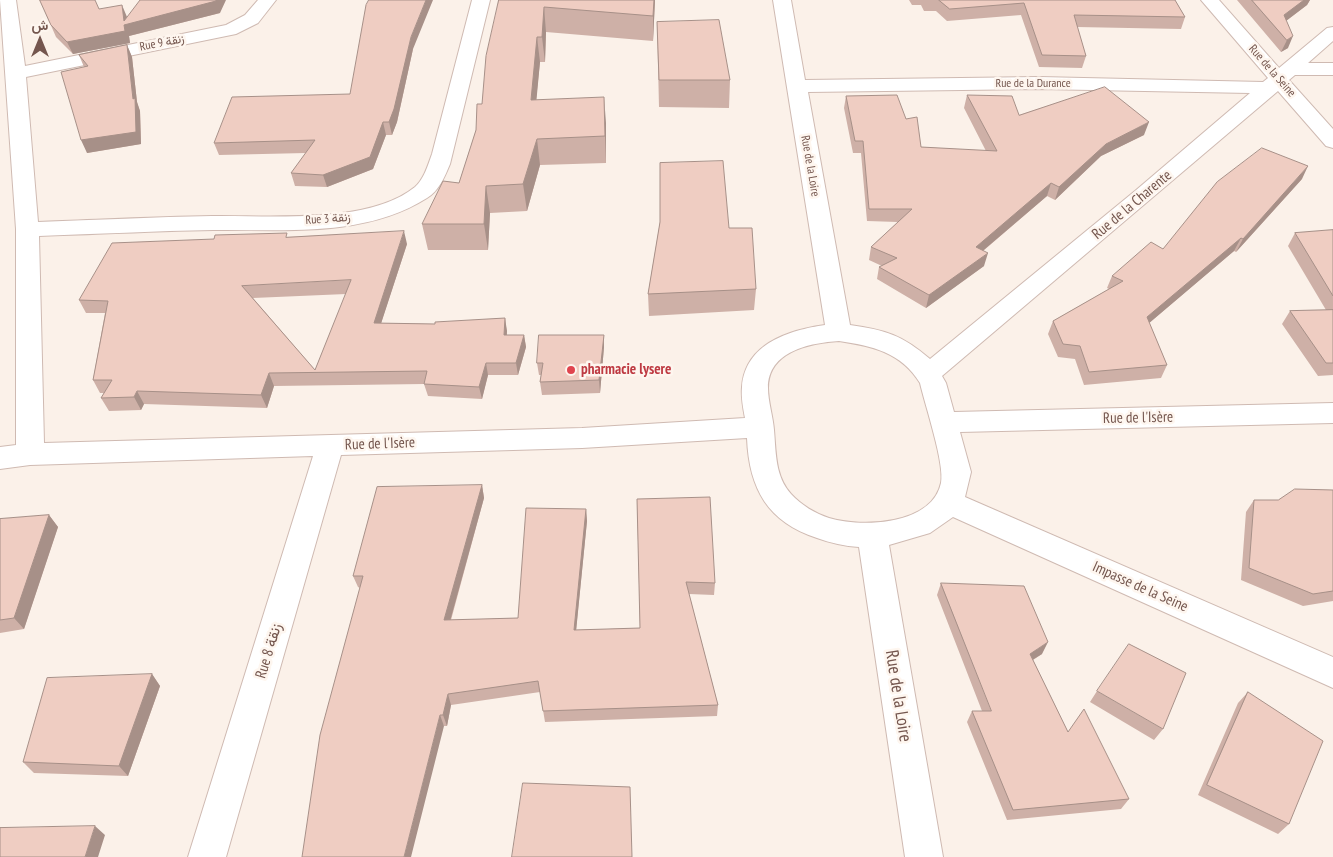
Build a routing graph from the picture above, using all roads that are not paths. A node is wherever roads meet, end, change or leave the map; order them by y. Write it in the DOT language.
graph roads {
  1 [pos="7,0"];
  2 [pos="267,0"];
  3 [pos="481,0"];
  4 [pos="782,0"];
  5 [pos="1210,0"];
  6 [pos="1333,32"];
  7 [pos="1333,69"];
  8 [pos="16,73"];
  9 [pos="1280,79"];
  10 [pos="797,86"];
  11 [pos="1333,142"];
  12 [pos="27,229"];
  13 [pos="839,332"];
  14 [pos="928,374"];
  15 [pos="1333,413"];
  16 [pos="944,422"];
  17 [pos="760,427"];
  18 [pos="330,446"];
  19 [pos="30,454"];
  20 [pos="0,458"];
  21 [pos="948,502"];
  22 [pos="872,534"];
  23 [pos="1333,673"];
  24 [pos="207,857"];
  25 [pos="924,857"];
  1 -- 8 [label="street"];
  2 -- 8 [label="street, Rue 9 زنقة"];
  3 -- 12 [label="street, Rue 3 زنقة"];
  4 -- 10 [label="street, Rue de la Loire"];
  5 -- 9 [label="street, Rue de la Seine"];
  6 -- 9 [label="street, Rue de la Charente"];
  7 -- 9 [label="street, Rue de la Durance"];
  8 -- 12 [label="street"];
  9 -- 10 [label="street, Rue de la Durance"];
  9 -- 11 [label="street, Rue de la Seine"];
  9 -- 14 [label="street, Rue de la Charente"];
  10 -- 13 [label="street, Rue de la Loire"];
  12 -- 19 [label="street"];
  13 -- 14 [label="street"];
  13 -- 17 [label="street"];
  14 -- 16 [label="street"];
  15 -- 16 [label="street, Rue de l'Isère"];
  16 -- 21 [label="street"];
  17 -- 18 [label="street, Rue de l'Isère"];
  17 -- 22 [label="street"];
  18 -- 19 [label="street, Rue de l'Isère"];
  18 -- 24 [label="street, Rue 8 زنقة"];
  19 -- 20 [label="street, Rue de l'Isère"];
  21 -- 22 [label="street"];
  21 -- 23 [label="street, Impasse de la Seine"];
  22 -- 25 [label="street, Rue de la Loire"];
}
